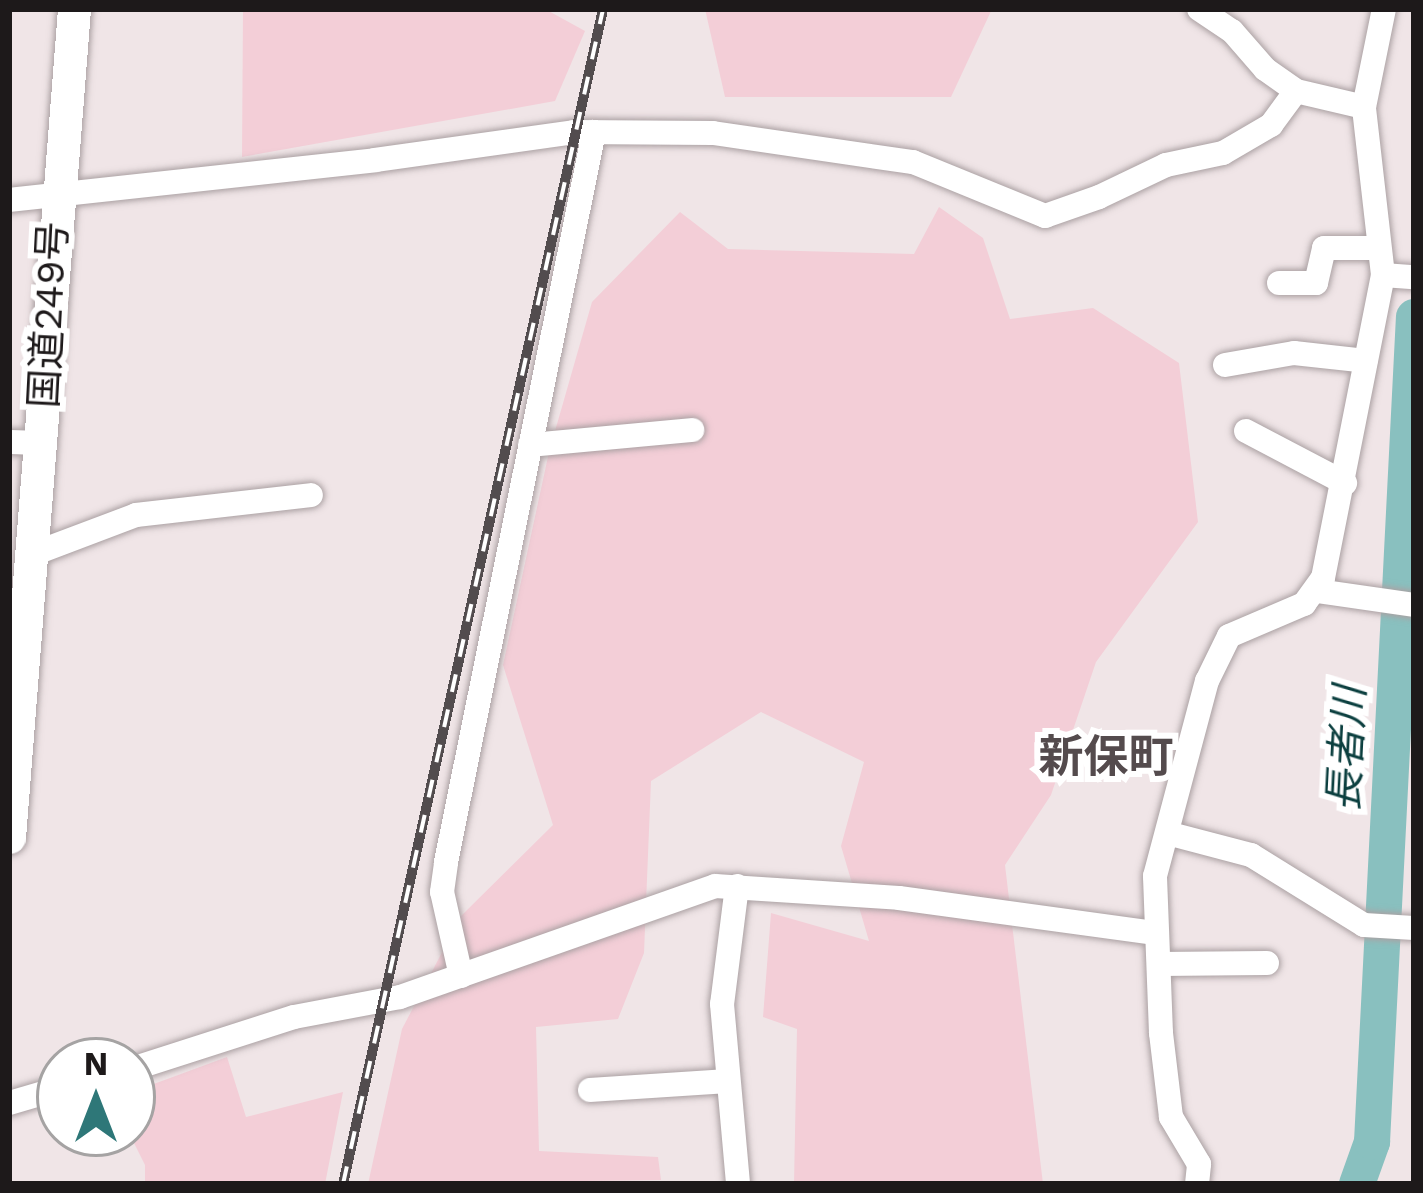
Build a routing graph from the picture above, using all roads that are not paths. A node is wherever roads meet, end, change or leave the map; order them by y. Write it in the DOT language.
graph roads {
  1 [pos="74,9"];
  2 [pos="1199,9"];
  3 [pos="1384,9"];
  4 [pos="1296,92"];
  5 [pos="1364,107"];
  6 [pos="594,132"];
  7 [pos="56,199"];
  8 [pos="9,200"];
  9 [pos="1379,248"];
  10 [pos="1399,276"];
  11 [pos="1279,283"];
  12 [pos="1366,362"];
  13 [pos="1225,365"];
  14 [pos="692,430"];
  15 [pos="1246,430"];
  16 [pos="25,443"];
  17 [pos="530,445"];
  18 [pos="1345,483"];
  19 [pos="311,495"];
  20 [pos="33,554"];
  21 [pos="1318,591"];
  22 [pos="1412,604"];
  23 [pos="1167,832"];
  24 [pos="9,837"];
  25 [pos="737,886"];
  26 [pos="1409,928"];
  27 [pos="1156,933"];
  28 [pos="1267,963"];
  29 [pos="1159,964"];
  30 [pos="461,976"];
  31 [pos="156,1061"];
  32 [pos="728,1081"];
  33 [pos="590,1090"];
  34 [pos="738,1184"];
  35 [pos="1197,1184"];
  1 -- 7 [label="highway, 国道249号"];
  2 -- 4 [label="street"];
  3 -- 5 [label="street"];
  4 -- 5 [label="street"];
  4 -- 6 [label="street"];
  5 -- 9 [label="street"];
  6 -- 7 [label="street"];
  6 -- 17 [label="street"];
  7 -- 8 [label="street"];
  7 -- 16 [label="highway, 国道249号"];
  9 -- 10 [label="street"];
  9 -- 11 [label="street"];
  10 -- 12 [label="street"];
  12 -- 13 [label="street"];
  12 -- 18 [label="street"];
  14 -- 17 [label="street"];
  15 -- 18 [label="street"];
  16 -- 20 [label="highway, 国道249号"];
  17 -- 30 [label="street"];
  18 -- 21 [label="street"];
  19 -- 20 [label="street"];
  20 -- 24 [label="highway, 国道249号"];
  21 -- 22 [label="street"];
  21 -- 23 [label="street"];
  23 -- 26 [label="street"];
  23 -- 27 [label="street"];
  25 -- 27 [label="street"];
  25 -- 30 [label="street"];
  25 -- 32 [label="street"];
  27 -- 29 [label="street"];
  28 -- 29 [label="street"];
  29 -- 35 [label="street"];
  30 -- 31 [label="street"];
  32 -- 33 [label="street"];
  32 -- 34 [label="street"];
}
